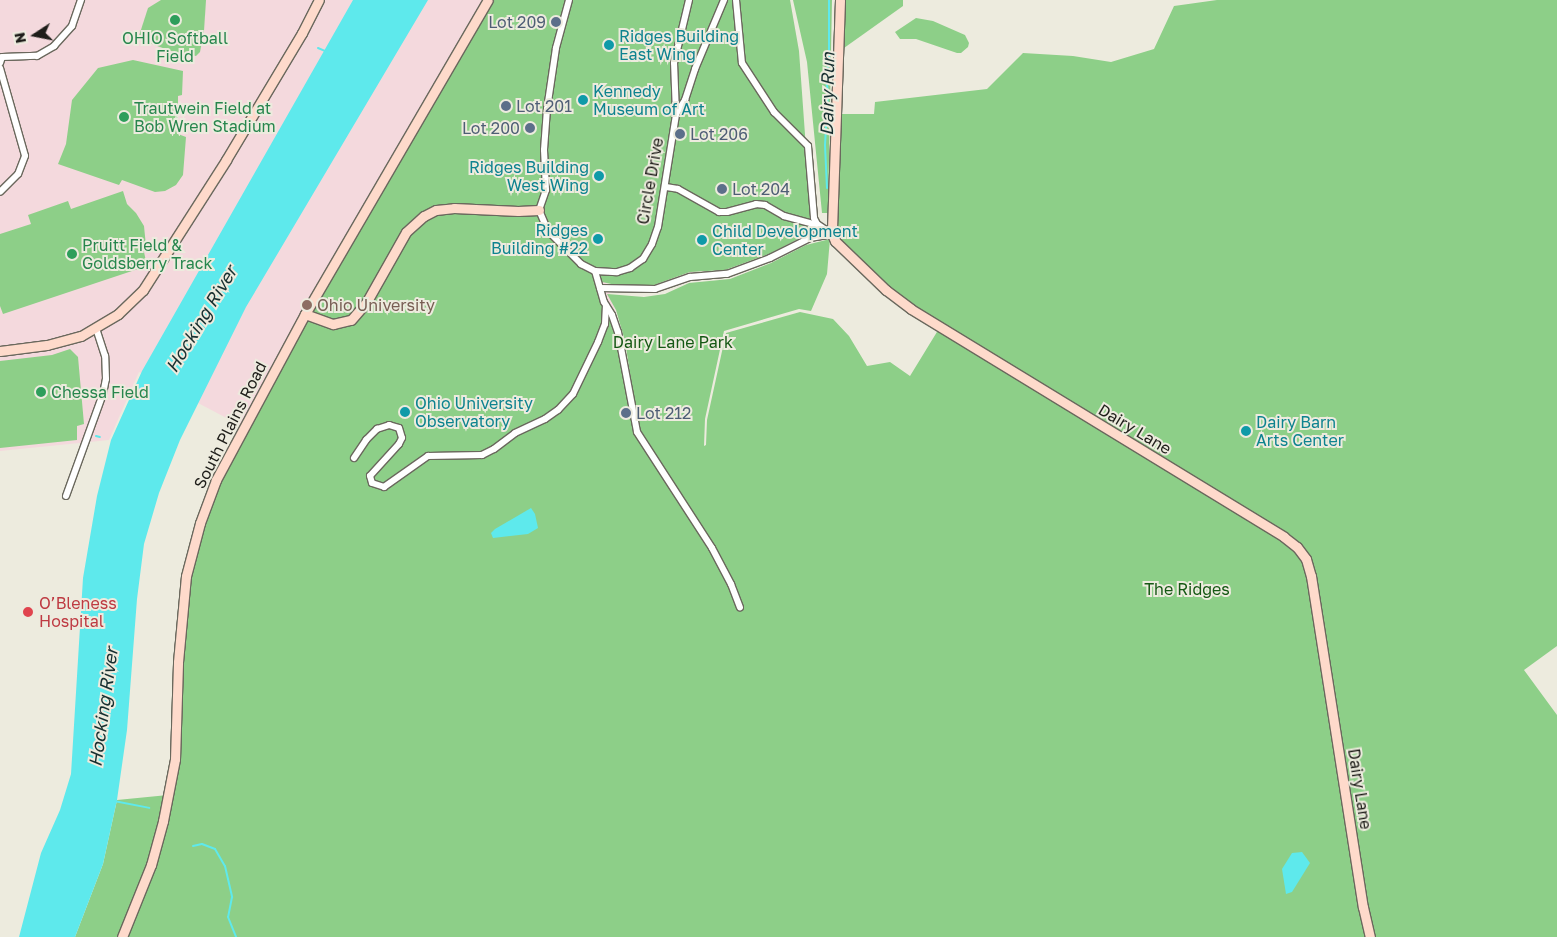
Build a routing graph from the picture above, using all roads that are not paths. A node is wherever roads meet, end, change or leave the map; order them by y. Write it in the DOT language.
graph roads {
  1 [pos="81,0"];
  2 [pos="319,0"];
  3 [pos="488,0"];
  4 [pos="569,0"];
  5 [pos="689,0"];
  6 [pos="724,0"];
  7 [pos="736,0"];
  8 [pos="840,0"];
  9 [pos="0,63"];
  10 [pos="0,68"];
  11 [pos="676,114"];
  12 [pos="666,187"];
  13 [pos="0,192"];
  14 [pos="539,210"];
  15 [pos="832,234"];
  16 [pos="596,271"];
  17 [pos="600,288"];
  18 [pos="606,306"];
  19 [pos="305,314"];
  20 [pos="96,328"];
  21 [pos="0,351"];
  22 [pos="354,458"];
  23 [pos="66,496"];
  24 [pos="740,607"];
  25 [pos="122,937"];
  26 [pos="1370,937"];
  1 -- 9 [label="street"];
  2 -- 20 [label="street"];
  3 -- 19 [label="street, South Plains Road"];
  4 -- 14 [label="street"];
  5 -- 11 [label="street, Circle Drive"];
  6 -- 11 [label="street"];
  7 -- 15 [label="street"];
  8 -- 15 [label="street"];
  10 -- 13 [label="street"];
  11 -- 12 [label="street, Circle Drive"];
  12 -- 15 [label="street"];
  12 -- 16 [label="street, Circle Drive"];
  14 -- 16 [label="street"];
  14 -- 19 [label="street"];
  15 -- 17 [label="street"];
  15 -- 26 [label="street, Dairy Lane"];
  16 -- 17 [label="street"];
  17 -- 18 [label="street"];
  18 -- 22 [label="street"];
  18 -- 24 [label="street"];
  19 -- 25 [label="street, South Plains Road"];
  20 -- 21 [label="street"];
  20 -- 23 [label="street"];
}
